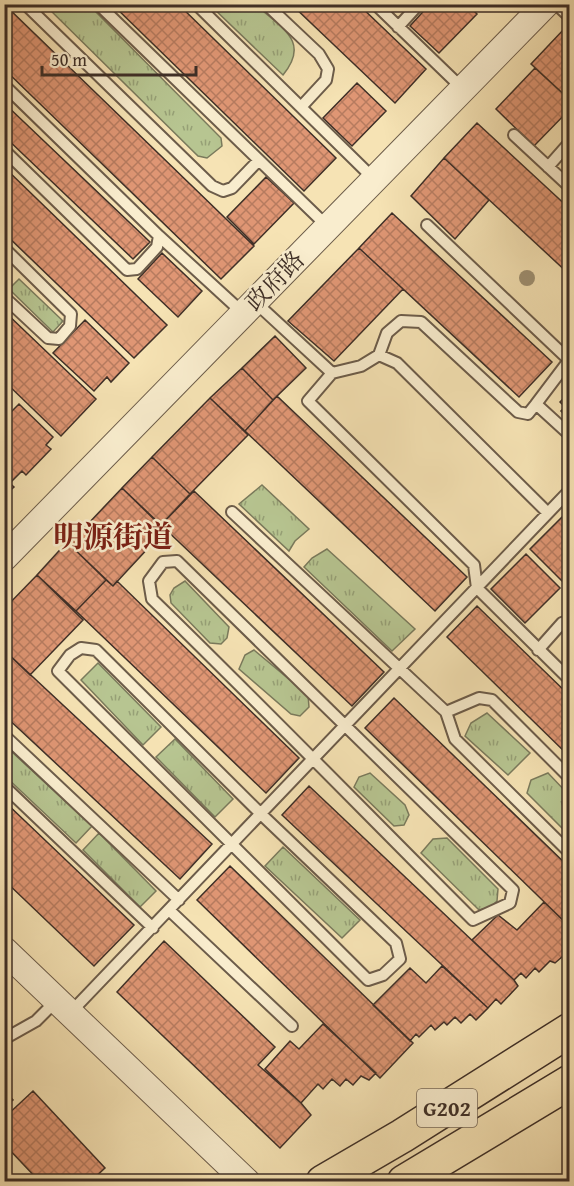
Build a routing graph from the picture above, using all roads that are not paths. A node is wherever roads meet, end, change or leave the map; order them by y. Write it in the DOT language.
graph roads {
  1 [pos="25,4"];
  2 [pos="98,4"];
  3 [pos="196,4"];
  4 [pos="266,4"];
  5 [pos="375,4"];
  6 [pos="419,4"];
  7 [pos="546,4"];
  8 [pos="556,4"];
  9 [pos="570,17"];
  10 [pos="398,27"];
  11 [pos="4,85"];
  12 [pos="463,89"];
  13 [pos="301,107"];
  14 [pos="514,135"];
  15 [pos="570,142"];
  16 [pos="4,150"];
  17 [pos="258,161"];
  18 [pos="548,167"];
  19 [pos="374,179"];
  20 [pos="570,187"];
  21 [pos="427,225"];
  22 [pos="328,227"];
  23 [pos="159,236"];
  24 [pos="4,248"];
  25 [pos="4,297"];
  26 [pos="249,308"];
  27 [pos="380,355"];
  28 [pos="569,359"];
  29 [pos="332,373"];
  30 [pos="536,404"];
  31 [pos="570,435"];
  32 [pos="570,490"];
  33 [pos="232,512"];
  34 [pos="548,513"];
  35 [pos="4,558"];
  36 [pos="477,588"];
  37 [pos="570,620"];
  38 [pos="538,650"];
  39 [pos="401,669"];
  40 [pos="570,680"];
  41 [pos="446,712"];
  42 [pos="347,725"];
  43 [pos="4,739"];
  44 [pos="313,761"];
  45 [pos="570,778"];
  46 [pos="4,786"];
  47 [pos="262,815"];
  48 [pos="232,846"];
  49 [pos="570,849"];
  50 [pos="179,900"];
  51 [pos="169,910"];
  52 [pos="153,928"];
  53 [pos="4,950"];
  54 [pos="64,1006"];
  55 [pos="292,1026"];
  56 [pos="570,1030"];
  57 [pos="4,1039"];
  58 [pos="570,1082"];
  59 [pos="247,1182"];
  60 [pos="323,1182"];
  61 [pos="404,1182"];
  1 -- 17 [label="lane"];
  2 -- 17 [label="lane"];
  3 -- 13 [label="lane"];
  4 -- 13 [label="lane"];
  5 -- 10 [label="lane"];
  6 -- 10 [label="lane"];
  7 -- 12 [label="street, 政府路"];
  8 -- 9 [label="lane"];
  10 -- 12 [label="lane"];
  11 -- 23 [label="lane"];
  12 -- 19 [label="street, 政府路"];
  13 -- 19 [label="lane"];
  14 -- 18 [label="lane"];
  15 -- 18 [label="lane"];
  16 -- 23 [label="lane"];
  17 -- 22 [label="lane"];
  18 -- 20 [label="lane"];
  19 -- 22 [label="street, 政府路"];
  21 -- 28 [label="lane"];
  22 -- 26 [label="street, 政府路"];
  23 -- 26 [label="lane"];
  24 -- 25 [label="lane"];
  26 -- 29 [label="lane"];
  26 -- 35 [label="street, 政府路"];
  27 -- 29 [label="lane"];
  27 -- 30 [label="lane"];
  27 -- 34 [label="lane"];
  28 -- 30 [label="lane"];
  29 -- 36 [label="lane"];
  30 -- 31 [label="lane"];
  32 -- 34 [label="lane"];
  33 -- 39 [label="lane"];
  34 -- 36 [label="lane"];
  36 -- 38 [label="lane"];
  36 -- 39 [label="lane"];
  37 -- 38 [label="lane"];
  38 -- 40 [label="lane"];
  39 -- 41 [label="lane"];
  39 -- 42 [label="lane"];
  41 -- 45 [label="lane"];
  41 -- 49 [label="lane"];
  42 -- 44 [label="lane"];
  42 -- 44 [label="lane"];
  42 -- 44 [label="lane"];
  43 -- 50 [label="lane"];
  44 -- 47 [label="lane"];
  46 -- 52 [label="lane"];
  47 -- 48 [label="lane"];
  47 -- 48 [label="lane"];
  47 -- 48 [label="lane"];
  48 -- 50 [label="lane"];
  50 -- 51 [label="lane"];
  51 -- 52 [label="lane"];
  51 -- 55 [label="lane"];
  52 -- 54 [label="lane"];
  53 -- 54 [label="street"];
  54 -- 57 [label="lane"];
  54 -- 59 [label="street"];
  56 -- 60 [label="highway, G202"];
  58 -- 61 [label="highway, G202"];
}
